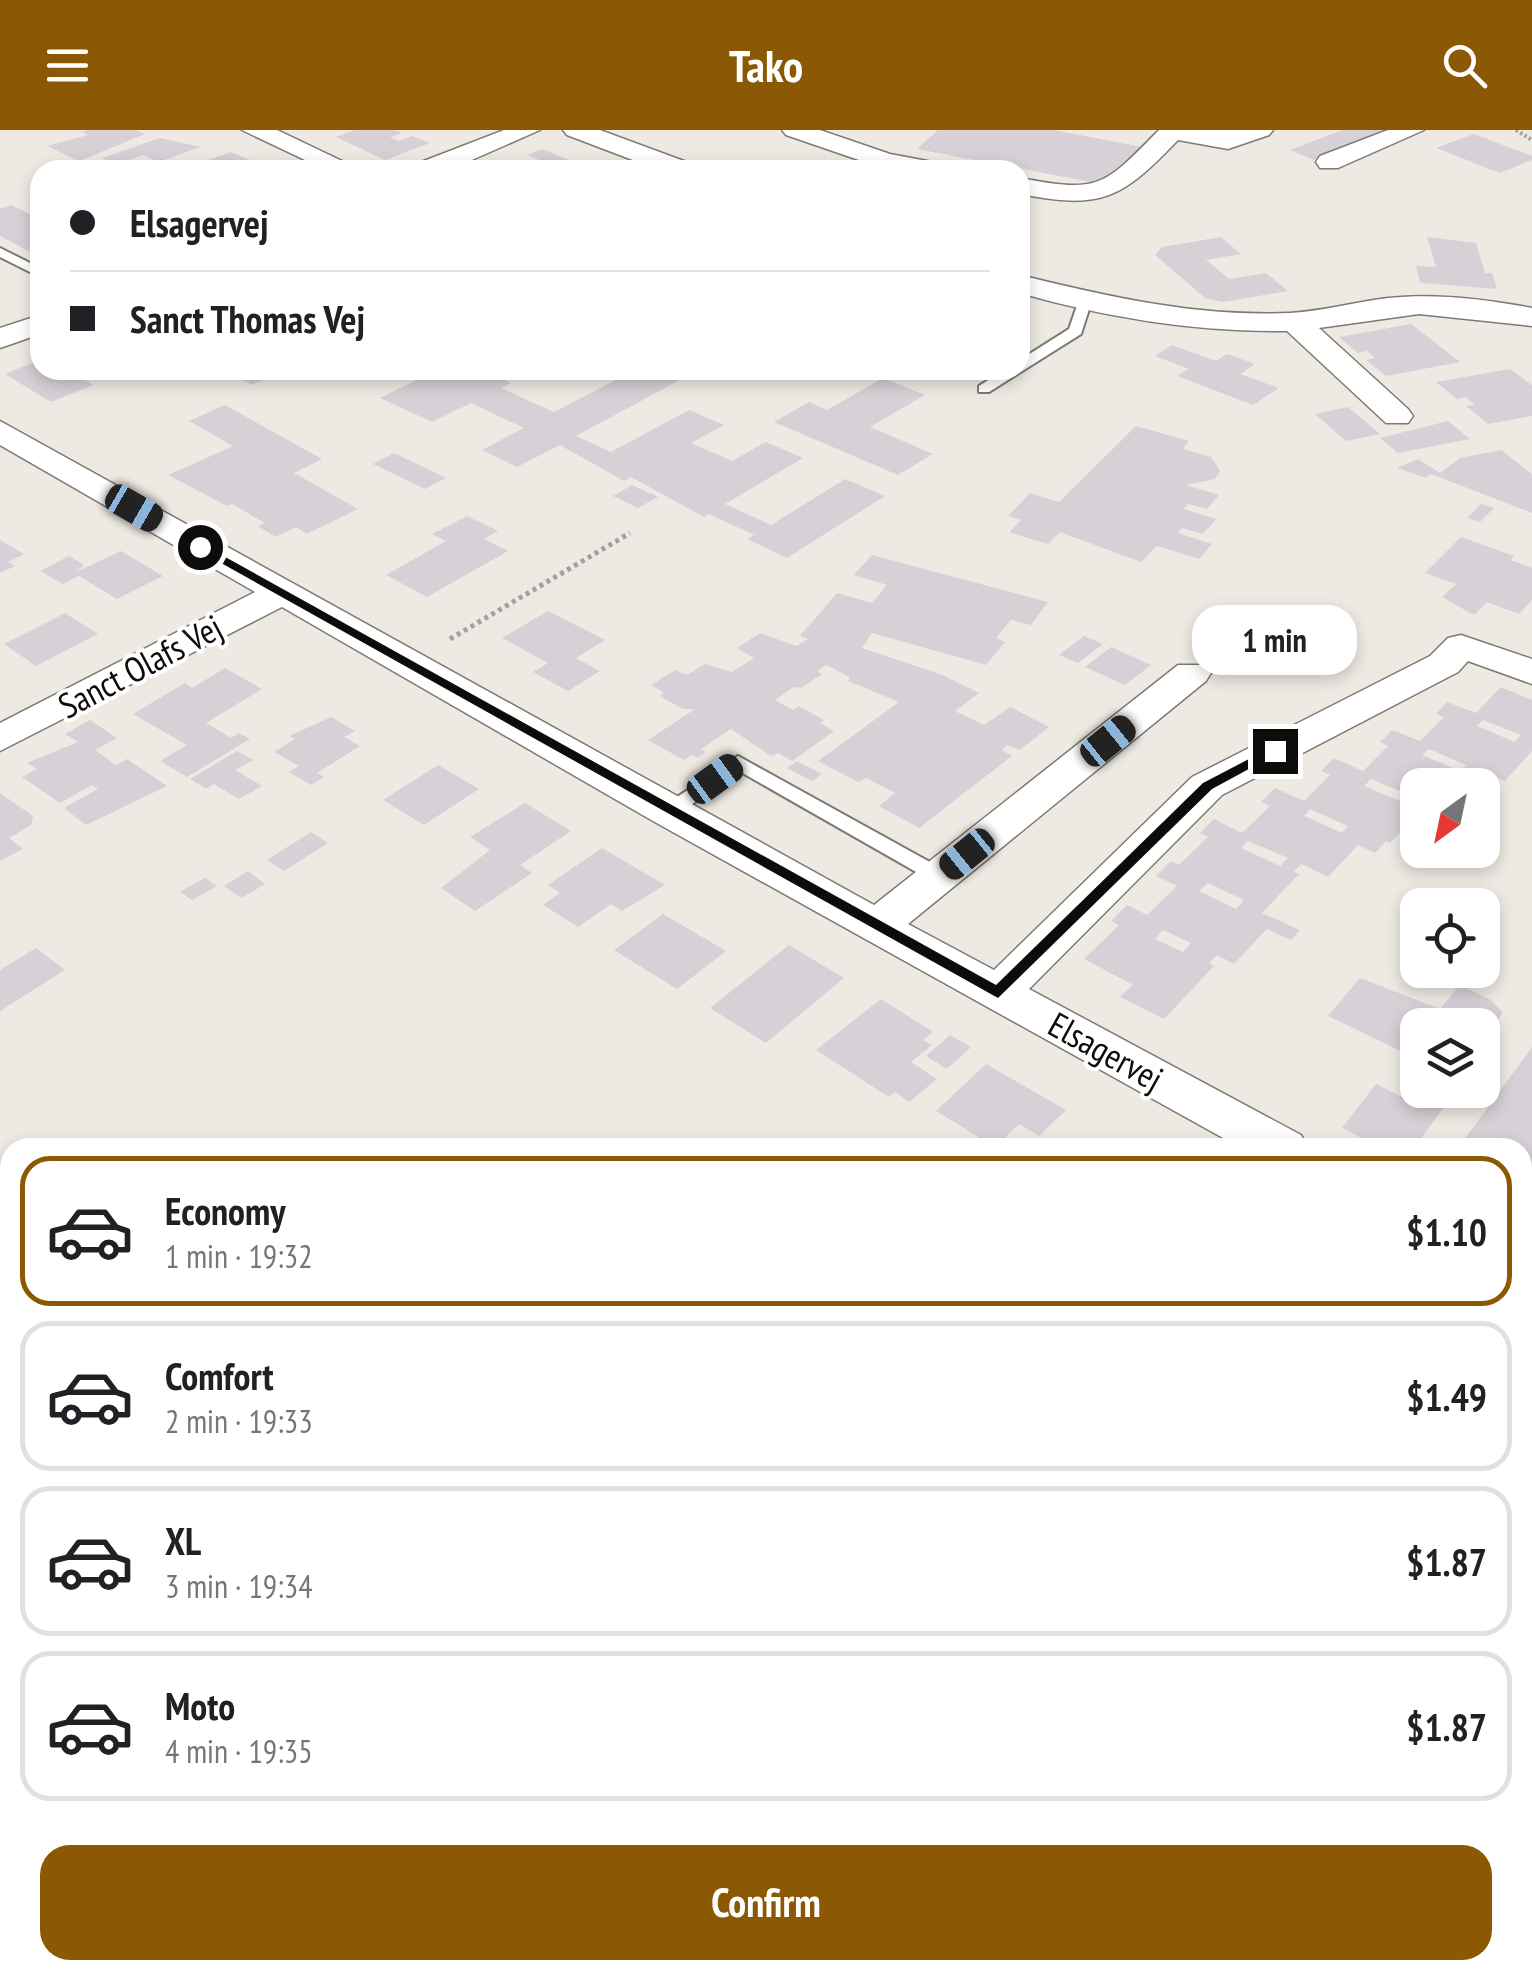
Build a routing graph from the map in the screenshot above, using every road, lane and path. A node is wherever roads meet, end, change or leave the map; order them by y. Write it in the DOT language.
graph roads {
  1 [pos="255,130"];
  2 [pos="527,130"];
  3 [pos="576,130"];
  4 [pos="795,130"];
  5 [pos="1260,130"];
  6 [pos="1411,130"];
  7 [pos="1516,130"];
  8 [pos="1172,131"];
  9 [pos="1532,140"];
  10 [pos="325,160"];
  11 [pos="450,160"];
  12 [pos="656,160"];
  13 [pos="885,160"];
  14 [pos="1330,162"];
  15 [pos="1030,187"];
  16 [pos="0,252"];
  17 [pos="30,268"];
  18 [pos="1030,287"];
  19 [pos="1084,303"];
  20 [pos="1532,317"];
  21 [pos="1296,322"];
  22 [pos="30,328"];
  23 [pos="0,340"];
  24 [pos="1030,360"];
  25 [pos="998,380"];
  26 [pos="984,389"];
  27 [pos="1397,416"];
  28 [pos="0,432"];
  29 [pos="630,534"];
  30 [pos="281,593"];
  31 [pos="406,664"];
  32 [pos="1532,672"];
  33 [pos="1192,673"];
  34 [pos="0,739"];
  35 [pos="668,812"];
  36 [pos="939,876"];
  37 [pos="876,926"];
  38 [pos="998,993"];
  39 [pos="1264,1138"];
  1 -- 10 [label="street"];
  2 -- 11 [label="street"];
  3 -- 12 [label="street"];
  4 -- 13 [label="street"];
  5 -- 8 [label="street"];
  6 -- 14 [label="street"];
  7 -- 9 [label="path"];
  8 -- 15 [label="street"];
  16 -- 17 [label="lane"];
  18 -- 19 [label="street"];
  19 -- 21 [label="street"];
  19 -- 24 [label="lane"];
  20 -- 21 [label="street"];
  21 -- 27 [label="street"];
  22 -- 23 [label="street"];
  25 -- 26 [label="lane"];
  28 -- 30 [label="street, Elsagervej"];
  29 -- 31 [label="path"];
  30 -- 31 [label="street, Elsagervej"];
  30 -- 34 [label="street, Sanct Olafs Vej"];
  31 -- 35 [label="street, Elsagervej"];
  32 -- 38 [label="street"];
  33 -- 36 [label="street"];
  35 -- 36 [label="lane"];
  35 -- 37 [label="street, Elsagervej"];
  36 -- 37 [label="street"];
  37 -- 38 [label="street, Elsagervej"];
  38 -- 39 [label="street, Elsagervej"];
}
